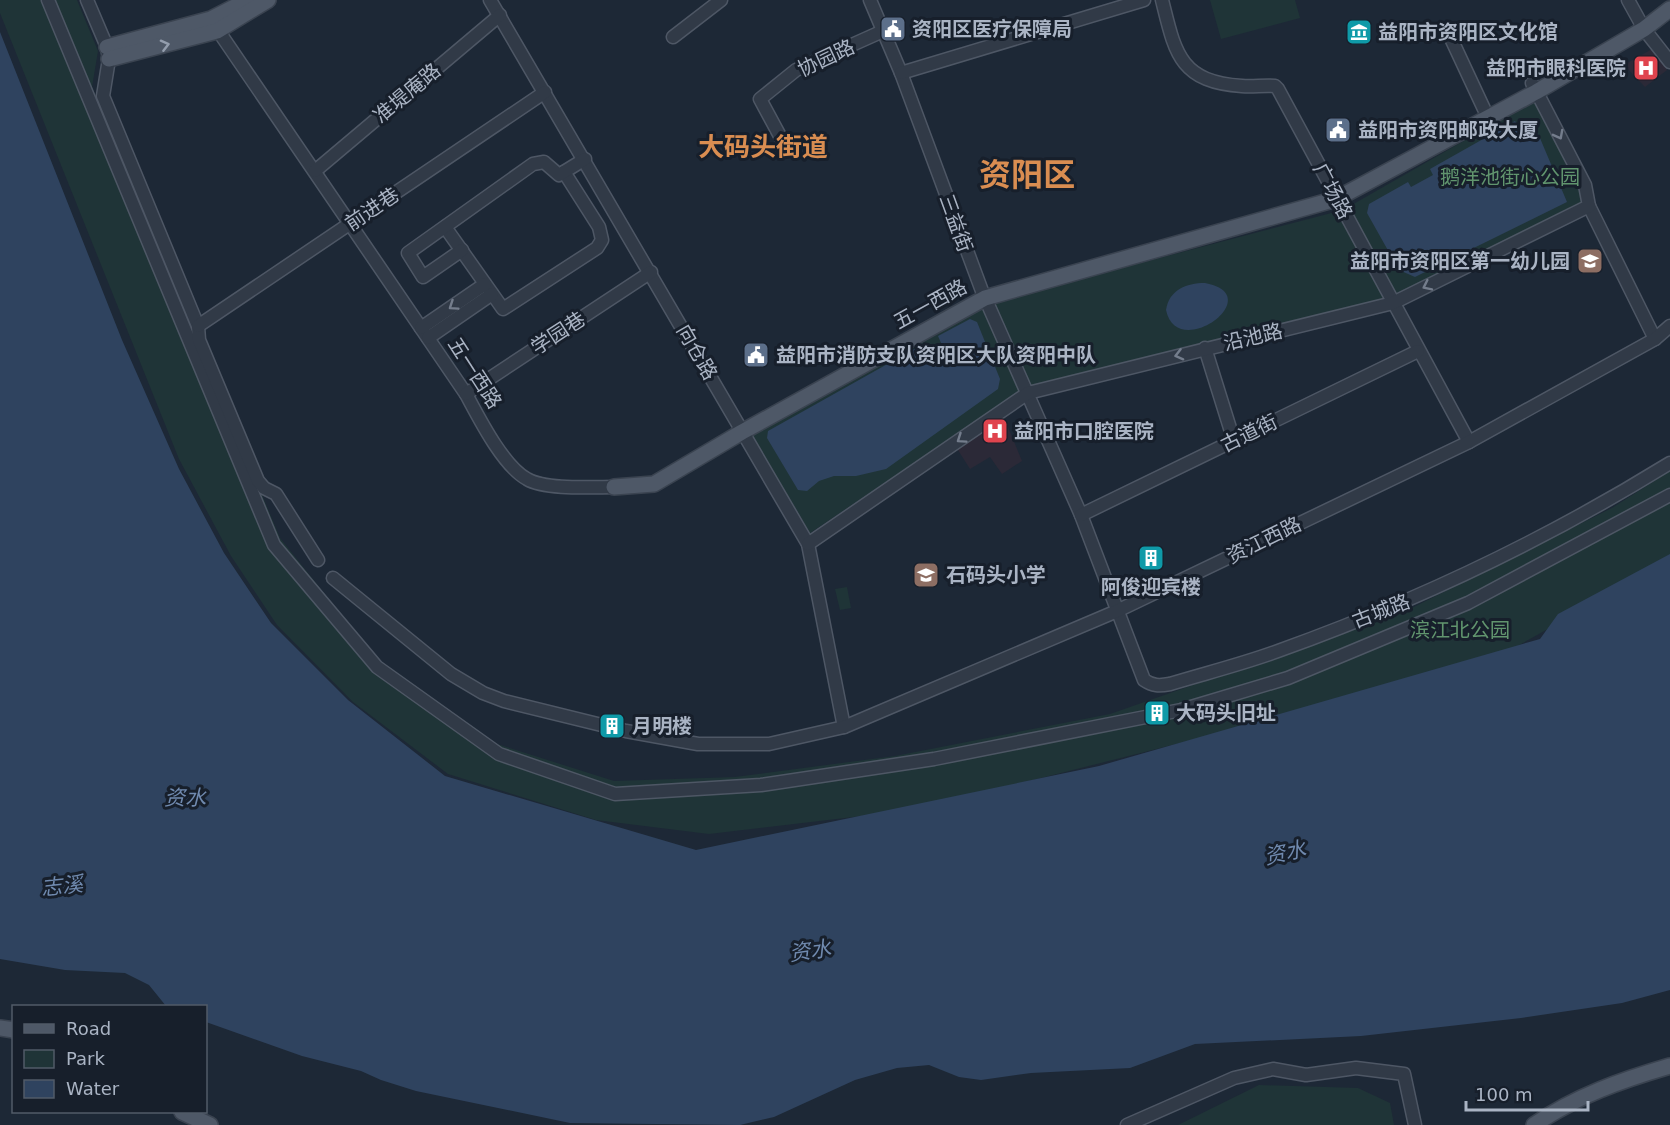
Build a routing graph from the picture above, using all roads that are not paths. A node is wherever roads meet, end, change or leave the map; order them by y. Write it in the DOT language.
graph roads {
  1 [pos="48,0"];
  2 [pos="87,0"];
  3 [pos="248,0"];
  4 [pos="268,0"];
  5 [pos="490,0"];
  6 [pos="721,0"];
  7 [pos="870,0"];
  8 [pos="1144,0"];
  9 [pos="1162,0"];
  10 [pos="1628,0"];
  11 [pos="1666,0"];
  12 [pos="1670,9"];
  13 [pos="500,15"];
  14 [pos="214,25"];
  15 [pos="1642,25"];
  16 [pos="883,32"];
  17 [pos="1449,34"];
  18 [pos="673,37"];
  19 [pos="108,53"];
  20 [pos="1670,62"];
  21 [pos="901,73"];
  22 [pos="1534,88"];
  23 [pos="545,92"];
  24 [pos="1485,109"];
  25 [pos="787,149"];
  26 [pos="585,159"];
  27 [pos="315,171"];
  28 [pos="564,172"];
  29 [pos="1334,195"];
  30 [pos="1589,206"];
  31 [pos="349,224"];
  32 [pos="445,227"];
  33 [pos="462,250"];
  34 [pos="651,272"];
  35 [pos="489,289"];
  36 [pos="983,295"];
  37 [pos="1393,303"];
  38 [pos="198,326"];
  39 [pos="1670,326"];
  40 [pos="424,333"];
  41 [pos="1655,339"];
  42 [pos="1205,348"];
  43 [pos="1418,351"];
  44 [pos="1028,393"];
  45 [pos="466,394"];
  46 [pos="741,429"];
  47 [pos="1234,441"];
  48 [pos="1468,442"];
  49 [pos="1670,463"];
  50 [pos="614,487"];
  51 [pos="1670,495"];
  52 [pos="1081,515"];
  53 [pos="808,544"];
  54 [pos="318,560"];
  55 [pos="333,578"];
  56 [pos="1117,610"];
  57 [pos="844,727"];
  58 [pos="1670,1066"];
  59 [pos="184,1113"];
  60 [pos="210,1125"];
  61 [pos="1127,1125"];
  62 [pos="1415,1125"];
  63 [pos="1534,1125"];
  1 -- 51 [label="street"];
  2 -- 19 [label="street"];
  3 -- 14 [label="main road"];
  4 -- 14 [label="main road"];
  5 -- 13 [label="street, 向仓路"];
  6 -- 18 [label="street"];
  7 -- 16 [label="street, 三益街"];
  8 -- 21 [label="street"];
  9 -- 29 [label="street, 广场路"];
  10 -- 15 [label="street"];
  11 -- 15 [label="main road"];
  12 -- 15 [label="main road, 五一西路"];
  13 -- 23 [label="street, 向仓路"];
  13 -- 27 [label="street, 准堤庵路"];
  14 -- 19 [label="main road"];
  14 -- 27 [label="street, 五一西路"];
  15 -- 20 [label="street"];
  15 -- 22 [label="main road, 五一西路"];
  16 -- 21 [label="street, 三益街"];
  16 -- 25 [label="street, 协园路"];
  17 -- 24 [label="street"];
  19 -- 38 [label="street"];
  21 -- 36 [label="street, 三益街"];
  22 -- 24 [label="main road"];
  22 -- 29 [label="main road, 五一西路"];
  22 -- 30 [label="street, one-way"];
  23 -- 26 [label="street, 向仓路"];
  23 -- 31 [label="street, 前进巷"];
  24 -- 29 [label="main road"];
  26 -- 28 [label="street"];
  26 -- 34 [label="street, 向仓路"];
  27 -- 31 [label="street, 五一西路"];
  28 -- 32 [label="street"];
  28 -- 35 [label="street"];
  29 -- 36 [label="main road, 五一西路"];
  29 -- 37 [label="street, 广场路"];
  30 -- 37 [label="street, 沿池路, one-way"];
  30 -- 41 [label="street"];
  31 -- 38 [label="street, 前进巷"];
  31 -- 40 [label="street, 五一西路"];
  32 -- 33 [label="street"];
  32 -- 33 [label="street"];
  33 -- 35 [label="street"];
  34 -- 45 [label="street, 学园巷"];
  34 -- 46 [label="street, 向仓路"];
  35 -- 40 [label="street"];
  36 -- 44 [label="street, 三益街"];
  36 -- 46 [label="main road, 五一西路"];
  37 -- 42 [label="street, 沿池路"];
  37 -- 43 [label="street, 广场路"];
  38 -- 54 [label="street"];
  39 -- 41 [label="street, 资江西路"];
  40 -- 45 [label="street, 五一西路"];
  41 -- 48 [label="street, 资江西路"];
  42 -- 44 [label="street, 沿池路, one-way"];
  42 -- 47 [label="street"];
  43 -- 47 [label="street, 古道街"];
  43 -- 48 [label="street, 广场路"];
  44 -- 52 [label="street, 三益街"];
  44 -- 53 [label="street, 沿池路, one-way"];
  45 -- 50 [label="street, 五一西路"];
  46 -- 50 [label="main road, 五一西路"];
  46 -- 53 [label="street, 向仓路"];
  47 -- 52 [label="street, 古道街"];
  48 -- 56 [label="street, 资江西路"];
  49 -- 56 [label="street, 古城路"];
  52 -- 56 [label="street, 三益街"];
  53 -- 57 [label="street, 向仓路"];
  55 -- 57 [label="street, 资江西路"];
  56 -- 57 [label="street, 资江西路"];
  58 -- 63 [label="main road"];
  59 -- 60 [label="main road"];
  61 -- 62 [label="street"];
}
